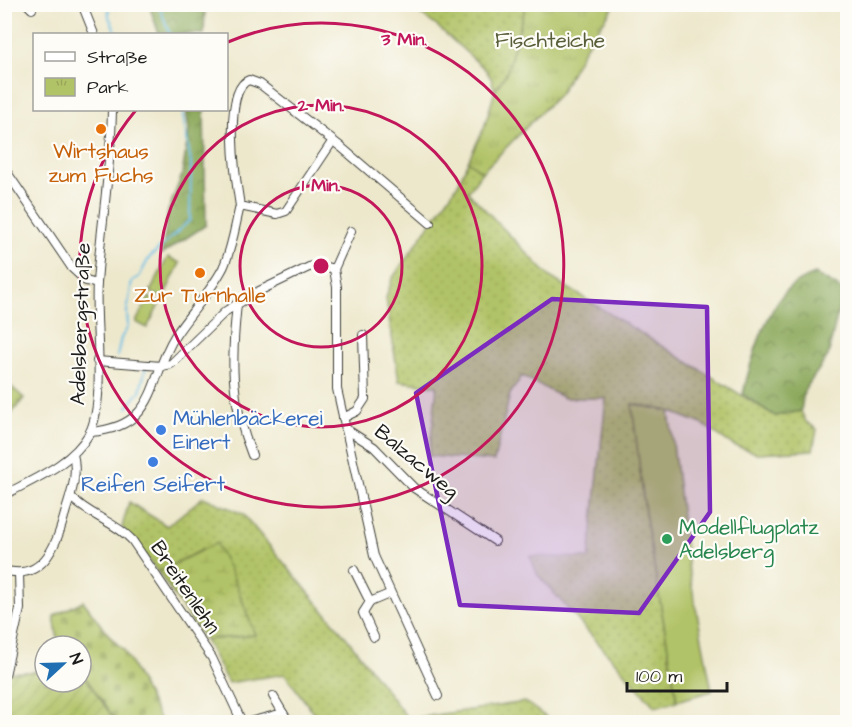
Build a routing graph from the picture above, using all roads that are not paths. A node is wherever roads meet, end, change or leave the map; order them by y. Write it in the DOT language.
graph roads {
  1 [pos="82,4"];
  2 [pos="94,33"];
  3 [pos="112,111"];
  4 [pos="332,142"];
  5 [pos="4,168"];
  6 [pos="240,206"];
  7 [pos="430,223"];
  8 [pos="351,231"];
  9 [pos="334,269"];
  10 [pos="97,284"];
  11 [pos="237,304"];
  12 [pos="363,335"];
  13 [pos="97,361"];
  14 [pos="161,366"];
  15 [pos="343,418"];
  16 [pos="346,429"];
  17 [pos="90,432"];
  18 [pos="74,454"];
  19 [pos="252,455"];
  20 [pos="4,495"];
  21 [pos="70,496"];
  22 [pos="495,541"];
  23 [pos="4,570"];
  24 [pos="354,570"];
  25 [pos="19,573"];
  26 [pos="389,594"];
  27 [pos="370,602"];
  28 [pos="374,637"];
  29 [pos="5,675"];
  30 [pos="273,696"];
  31 [pos="438,696"];
  32 [pos="283,713"];
  33 [pos="242,723"];
  34 [pos="249,723"];
  35 [pos="289,723"];
  1 -- 2 [label="street"];
  3 -- 10 [label="street, Adelsbergstraße"];
  4 -- 6 [label="street"];
  4 -- 6 [label="street"];
  4 -- 7 [label="street"];
  5 -- 10 [label="street"];
  6 -- 14 [label="street"];
  8 -- 9 [label="street, Balzacweg"];
  9 -- 11 [label="street"];
  9 -- 15 [label="street, Balzacweg"];
  10 -- 13 [label="street, Adelsbergstraße"];
  11 -- 14 [label="street"];
  11 -- 19 [label="street"];
  12 -- 15 [label="street, Balzacweg"];
  13 -- 14 [label="street"];
  13 -- 17 [label="street, Adelsbergstraße"];
  14 -- 17 [label="street"];
  15 -- 16 [label="street, Balzacweg"];
  16 -- 22 [label="street, Balzacweg"];
  16 -- 26 [label="street, Balzacweg"];
  17 -- 18 [label="street, Adelsbergstraße"];
  18 -- 20 [label="street, Adelsbergstraße"];
  18 -- 21 [label="street"];
  21 -- 25 [label="street"];
  21 -- 33 [label="street, Breitenlehn"];
  23 -- 25 [label="street"];
  24 -- 27 [label="street"];
  25 -- 29 [label="street"];
  26 -- 27 [label="street"];
  26 -- 31 [label="street, Balzacweg"];
  27 -- 28 [label="street"];
  30 -- 32 [label="street"];
  32 -- 34 [label="street"];
  32 -- 35 [label="street"];
}
